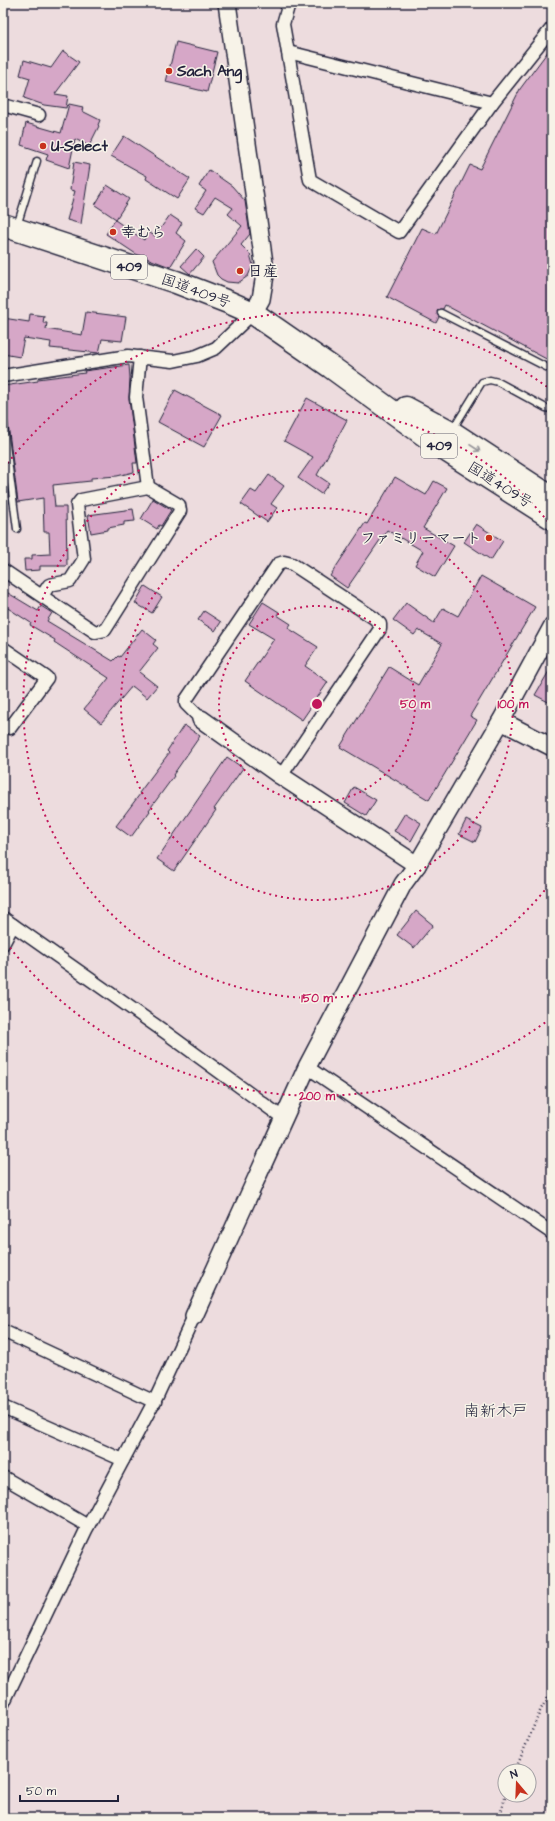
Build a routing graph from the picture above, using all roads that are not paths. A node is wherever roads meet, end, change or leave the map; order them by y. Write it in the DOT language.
graph roads {
  1 [pos="227,3"];
  2 [pos="289,3"];
  3 [pos="552,28"];
  4 [pos="288,52"];
  5 [pos="492,103"];
  6 [pos="3,105"];
  7 [pos="40,115"];
  8 [pos="38,161"];
  9 [pos="10,227"];
  10 [pos="252,313"];
  11 [pos="441,314"];
  12 [pos="140,357"];
  13 [pos="331,367"];
  14 [pos="552,370"];
  15 [pos="3,376"];
  16 [pos="552,409"];
  17 [pos="3,422"];
  18 [pos="451,432"];
  19 [pos="148,487"];
  20 [pos="552,498"];
  21 [pos="552,518"];
  22 [pos="17,529"];
  23 [pos="3,570"];
  24 [pos="42,596"];
  25 [pos="552,627"];
  26 [pos="3,648"];
  27 [pos="201,719"];
  28 [pos="501,721"];
  29 [pos="3,723"];
  30 [pos="552,747"];
  31 [pos="281,776"];
  32 [pos="417,865"];
  33 [pos="3,918"];
  34 [pos="13,925"];
  35 [pos="3,944"];
  36 [pos="307,1068"];
  37 [pos="283,1118"];
  38 [pos="552,1233"];
  39 [pos="194,1316"];
  40 [pos="3,1331"];
  41 [pos="155,1402"];
  42 [pos="3,1406"];
  43 [pos="124,1460"];
  44 [pos="3,1477"];
  45 [pos="88,1526"];
  46 [pos="3,1704"];
  1 -- 10 [label="street"];
  2 -- 4 [label="street"];
  3 -- 5 [label="street"];
  4 -- 5 [label="street"];
  4 -- 5 [label="street"];
  6 -- 7 [label="street"];
  8 -- 9 [label="lane"];
  9 -- 10 [label="highway, 国道409号 / 409"];
  10 -- 12 [label="street"];
  10 -- 13 [label="highway, 国道409号 / 409"];
  11 -- 14 [label="lane"];
  12 -- 15 [label="street"];
  12 -- 19 [label="street"];
  13 -- 18 [label="highway, 国道409号 / 409"];
  13 -- 21 [label="highway, 国道409号 / 409"];
  16 -- 18 [label="lane"];
  17 -- 22 [label="lane"];
  18 -- 20 [label="highway, 国道409号 / 409, one-way"];
  19 -- 24 [label="street"];
  19 -- 24 [label="street"];
  23 -- 24 [label="street"];
  25 -- 28 [label="street"];
  26 -- 29 [label="street"];
  27 -- 31 [label="street"];
  27 -- 31 [label="street"];
  28 -- 30 [label="street"];
  28 -- 32 [label="street"];
  31 -- 32 [label="street"];
  32 -- 36 [label="street"];
  33 -- 34 [label="street"];
  34 -- 35 [label="street"];
  34 -- 37 [label="street"];
  36 -- 37 [label="street"];
  36 -- 38 [label="street"];
  37 -- 39 [label="street"];
  39 -- 41 [label="street"];
  40 -- 41 [label="street"];
  41 -- 43 [label="street"];
  42 -- 43 [label="street"];
  43 -- 45 [label="street"];
  44 -- 45 [label="street"];
  45 -- 46 [label="street"];
}
